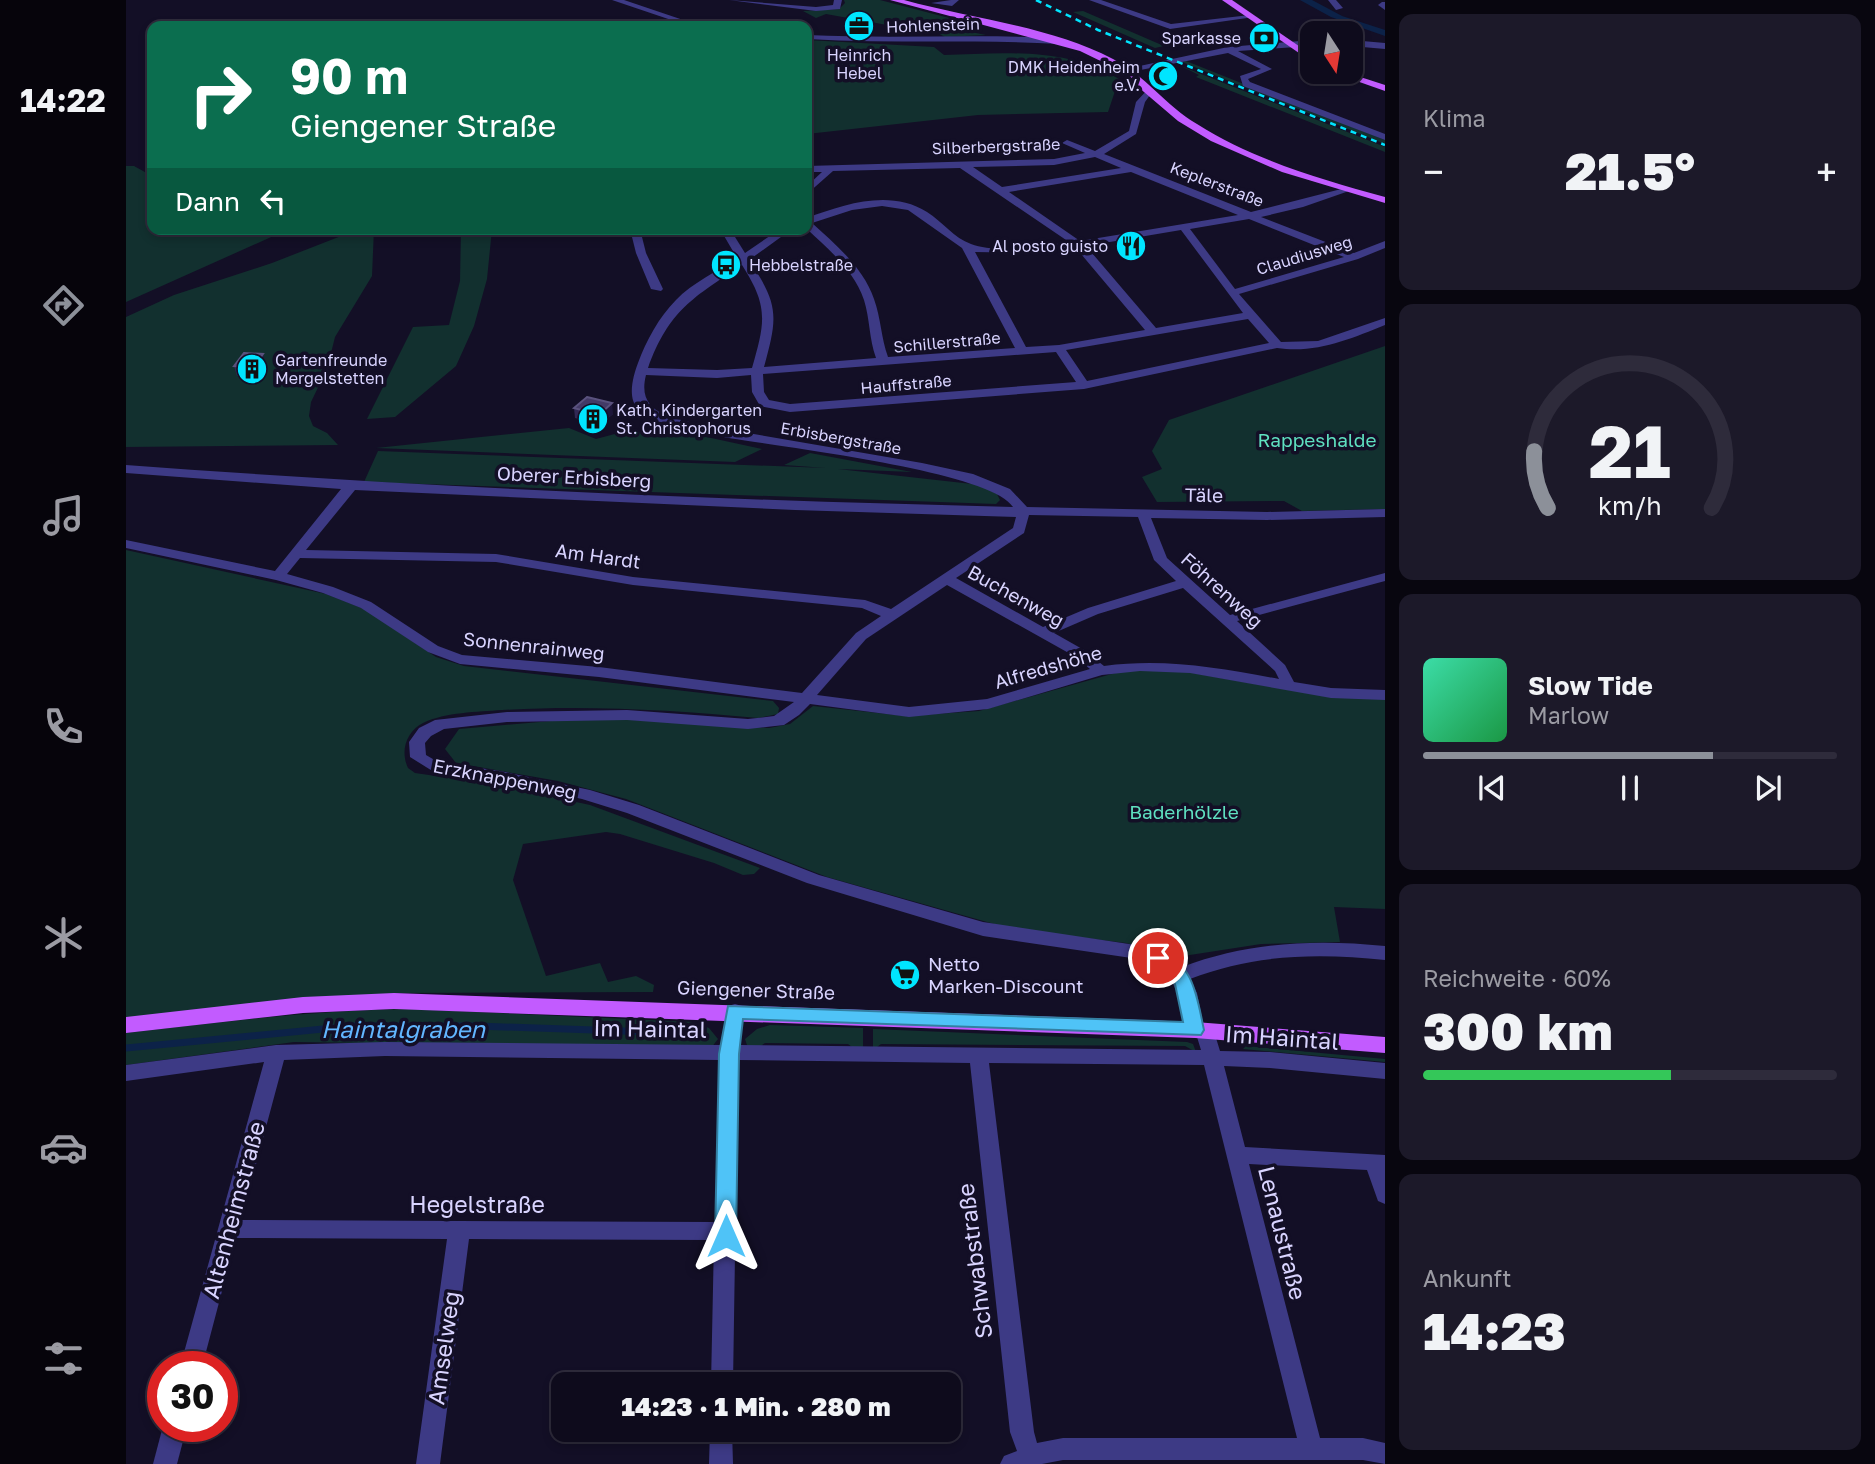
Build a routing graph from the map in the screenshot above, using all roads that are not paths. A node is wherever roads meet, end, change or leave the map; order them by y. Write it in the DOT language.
graph roads {
  1 [pos="615,0"];
  2 [pos="733,0"];
  3 [pos="838,0"];
  4 [pos="894,0"];
  5 [pos="955,0"];
  6 [pos="1093,0"];
  7 [pos="1226,0"];
  8 [pos="1332,0"];
  9 [pos="938,1"];
  10 [pos="922,8"];
  11 [pos="1339,8"];
  12 [pos="1198,12"];
  13 [pos="1250,17"];
  14 [pos="1213,20"];
  15 [pos="681,21"];
  16 [pos="812,37"];
  17 [pos="1055,41"];
  18 [pos="1288,44"];
  19 [pos="1300,44"];
  20 [pos="1363,44"];
  21 [pos="1385,46"];
  22 [pos="1228,50"];
  23 [pos="1300,52"];
  24 [pos="1125,70"];
  25 [pos="1363,81"];
  26 [pos="1385,88"];
  27 [pos="1149,91"];
  28 [pos="1385,137"];
  29 [pos="1067,143"];
  30 [pos="1097,154"];
  31 [pos="963,164"];
  32 [pos="832,167"];
  33 [pos="812,169"];
  34 [pos="1135,169"];
  35 [pos="812,186"];
  36 [pos="1345,189"];
  37 [pos="1001,190"];
  38 [pos="1385,200"];
  39 [pos="1255,215"];
  40 [pos="812,220"];
  41 [pos="1183,226"];
  42 [pos="812,227"];
  43 [pos="636,235"];
  44 [pos="729,235"];
  45 [pos="777,235"];
  46 [pos="1077,244"];
  47 [pos="1385,244"];
  48 [pos="967,247"];
  49 [pos="742,257"];
  50 [pos="1354,257"];
  51 [pos="657,289"];
  52 [pos="1232,293"];
  53 [pos="1251,315"];
  54 [pos="1385,321"];
  55 [pos="1153,332"];
  56 [pos="1277,345"];
  57 [pos="1059,348"];
  58 [pos="1023,352"];
  59 [pos="884,363"];
  60 [pos="643,370"];
  61 [pos="757,372"];
  62 [pos="1084,385"];
  63 [pos="126,469"];
  64 [pos="351,486"];
  65 [pos="1022,510"];
  66 [pos="1143,513"];
  67 [pos="1385,513"];
  68 [pos="126,544"];
  69 [pos="296,554"];
  70 [pos="278,576"];
  71 [pos="1385,577"];
  72 [pos="947,579"];
  73 [pos="1184,583"];
  74 [pos="892,615"];
  75 [pos="1226,620"];
  76 [pos="1044,632"];
  77 [pos="1101,671"];
  78 [pos="1287,686"];
  79 [pos="1385,695"];
  80 [pos="805,698"];
  81 [pos="1385,953"];
  82 [pos="1180,975"];
  83 [pos="735,1011"];
  84 [pos="126,1025"];
  85 [pos="1200,1030"];
  86 [pos="1385,1045"];
  87 [pos="276,1053"];
  88 [pos="729,1054"];
  89 [pos="979,1057"];
  90 [pos="1211,1058"];
  91 [pos="1385,1071"];
  92 [pos="126,1073"];
  93 [pos="1235,1155"];
  94 [pos="1380,1163"];
  95 [pos="1385,1195"];
  96 [pos="228,1230"];
  97 [pos="726,1231"];
  98 [pos="459,1232"];
  99 [pos="195,1351"];
  100 [pos="722,1372"];
  101 [pos="171,1442"];
  102 [pos="721,1442"];
  103 [pos="1311,1449"];
  104 [pos="1385,1454"];
  105 [pos="1021,1460"];
  106 [pos="165,1464"];
  107 [pos="428,1464"];
  108 [pos="721,1464"];
  1 -- 15 [label="street"];
  2 -- 3 [label="street"];
  4 -- 10 [label="main road"];
  5 -- 9 [label="street"];
  6 -- 14 [label="street"];
  7 -- 13 [label="main road"];
  8 -- 11 [label="street"];
  9 -- 10 [label="street"];
  10 -- 17 [label="main road"];
  12 -- 14 [label="street"];
  13 -- 14 [label="street"];
  13 -- 18 [label="main road"];
  16 -- 17 [label="street, Hohlenstein"];
  17 -- 24 [label="main road"];
  18 -- 19 [label="street"];
  18 -- 22 [label="street"];
  18 -- 23 [label="main road"];
  20 -- 21 [label="street"];
  22 -- 24 [label="street"];
  22 -- 28 [label="street"];
  24 -- 27 [label="main road"];
  25 -- 26 [label="main road"];
  27 -- 30 [label="street, Silberbergstraße"];
  27 -- 36 [label="main road"];
  29 -- 30 [label="street, Keplerstraße"];
  30 -- 31 [label="street, Silberbergstraße"];
  30 -- 34 [label="street, Keplerstraße"];
  31 -- 32 [label="street, Silberbergstraße"];
  31 -- 37 [label="street"];
  32 -- 33 [label="street, Silberbergstraße"];
  32 -- 35 [label="street"];
  34 -- 37 [label="street"];
  34 -- 39 [label="street, Keplerstraße"];
  36 -- 38 [label="main road"];
  36 -- 39 [label="street"];
  37 -- 46 [label="street"];
  39 -- 41 [label="street"];
  39 -- 50 [label="street, Keplerstraße"];
  40 -- 48 [label="street"];
  41 -- 46 [label="street"];
  41 -- 52 [label="street"];
  42 -- 59 [label="street"];
  43 -- 51 [label="street"];
  44 -- 49 [label="street"];
  45 -- 49 [label="street, Erbisbergstraße"];
  46 -- 48 [label="street"];
  46 -- 55 [label="street"];
  47 -- 50 [label="street, Claudiusweg"];
  48 -- 58 [label="street"];
  49 -- 60 [label="street, Erbisbergstraße"];
  49 -- 61 [label="street"];
  50 -- 52 [label="street, Claudiusweg"];
  52 -- 53 [label="street"];
  53 -- 55 [label="street, Schillerstraße"];
  53 -- 56 [label="street"];
  54 -- 56 [label="street"];
  55 -- 57 [label="street, Schillerstraße"];
  56 -- 62 [label="street, Hauffstraße"];
  57 -- 58 [label="street, Schillerstraße"];
  57 -- 62 [label="street"];
  58 -- 59 [label="street, Schillerstraße"];
  59 -- 61 [label="street, Schillerstraße"];
  60 -- 61 [label="street, Schillerstraße"];
  60 -- 65 [label="street, Erbisbergstraße"];
  61 -- 62 [label="street, Hauffstraße"];
  63 -- 64 [label="street, Oberer Erbisberg"];
  64 -- 65 [label="street, Oberer Erbisberg"];
  64 -- 69 [label="street"];
  65 -- 66 [label="street, Täle"];
  65 -- 72 [label="street, Erzknappenweg"];
  66 -- 67 [label="street, Täle"];
  66 -- 73 [label="street, Föhrenweg"];
  68 -- 70 [label="street, Sonnenrainweg"];
  69 -- 70 [label="street"];
  69 -- 74 [label="street, Am Hardt"];
  70 -- 80 [label="street, Sonnenrainweg"];
  71 -- 75 [label="street"];
  72 -- 74 [label="street, Erzknappenweg"];
  72 -- 76 [label="street, Buchenweg"];
  73 -- 75 [label="street, Föhrenweg"];
  73 -- 76 [label="street"];
  74 -- 80 [label="street, Erzknappenweg"];
  75 -- 78 [label="street, Föhrenweg"];
  76 -- 77 [label="street, Buchenweg"];
  77 -- 78 [label="street, Alfredshöhe"];
  77 -- 80 [label="street, Alfredshöhe"];
  78 -- 79 [label="street, Alfredshöhe"];
  80 -- 82 [label="street, Erzknappenweg"];
  81 -- 82 [label="street"];
  82 -- 85 [label="street"];
  83 -- 84 [label="main road, Giengener Straße"];
  83 -- 85 [label="main road, Giengener Straße"];
  83 -- 88 [label="street"];
  85 -- 86 [label="main road, Giengener Straße"];
  85 -- 90 [label="street, Lenaustraße"];
  87 -- 88 [label="street, Im Haintal"];
  87 -- 92 [label="street, Im Haintal"];
  87 -- 96 [label="street, Altenheimstraße"];
  88 -- 89 [label="street, Im Haintal"];
  88 -- 97 [label="street"];
  89 -- 90 [label="street, Im Haintal"];
  89 -- 105 [label="street, Schwabstraße"];
  90 -- 91 [label="street, Im Haintal"];
  90 -- 93 [label="street, Lenaustraße"];
  93 -- 94 [label="street"];
  93 -- 103 [label="street, Lenaustraße"];
  94 -- 95 [label="street"];
  96 -- 98 [label="street, Hegelstraße"];
  96 -- 99 [label="street, Altenheimstraße"];
  97 -- 98 [label="street, Hegelstraße"];
  97 -- 100 [label="street"];
  98 -- 107 [label="street, Amselweg"];
  101 -- 106 [label="street"];
  102 -- 108 [label="street"];
  103 -- 104 [label="street"];
  103 -- 105 [label="street"];
}
